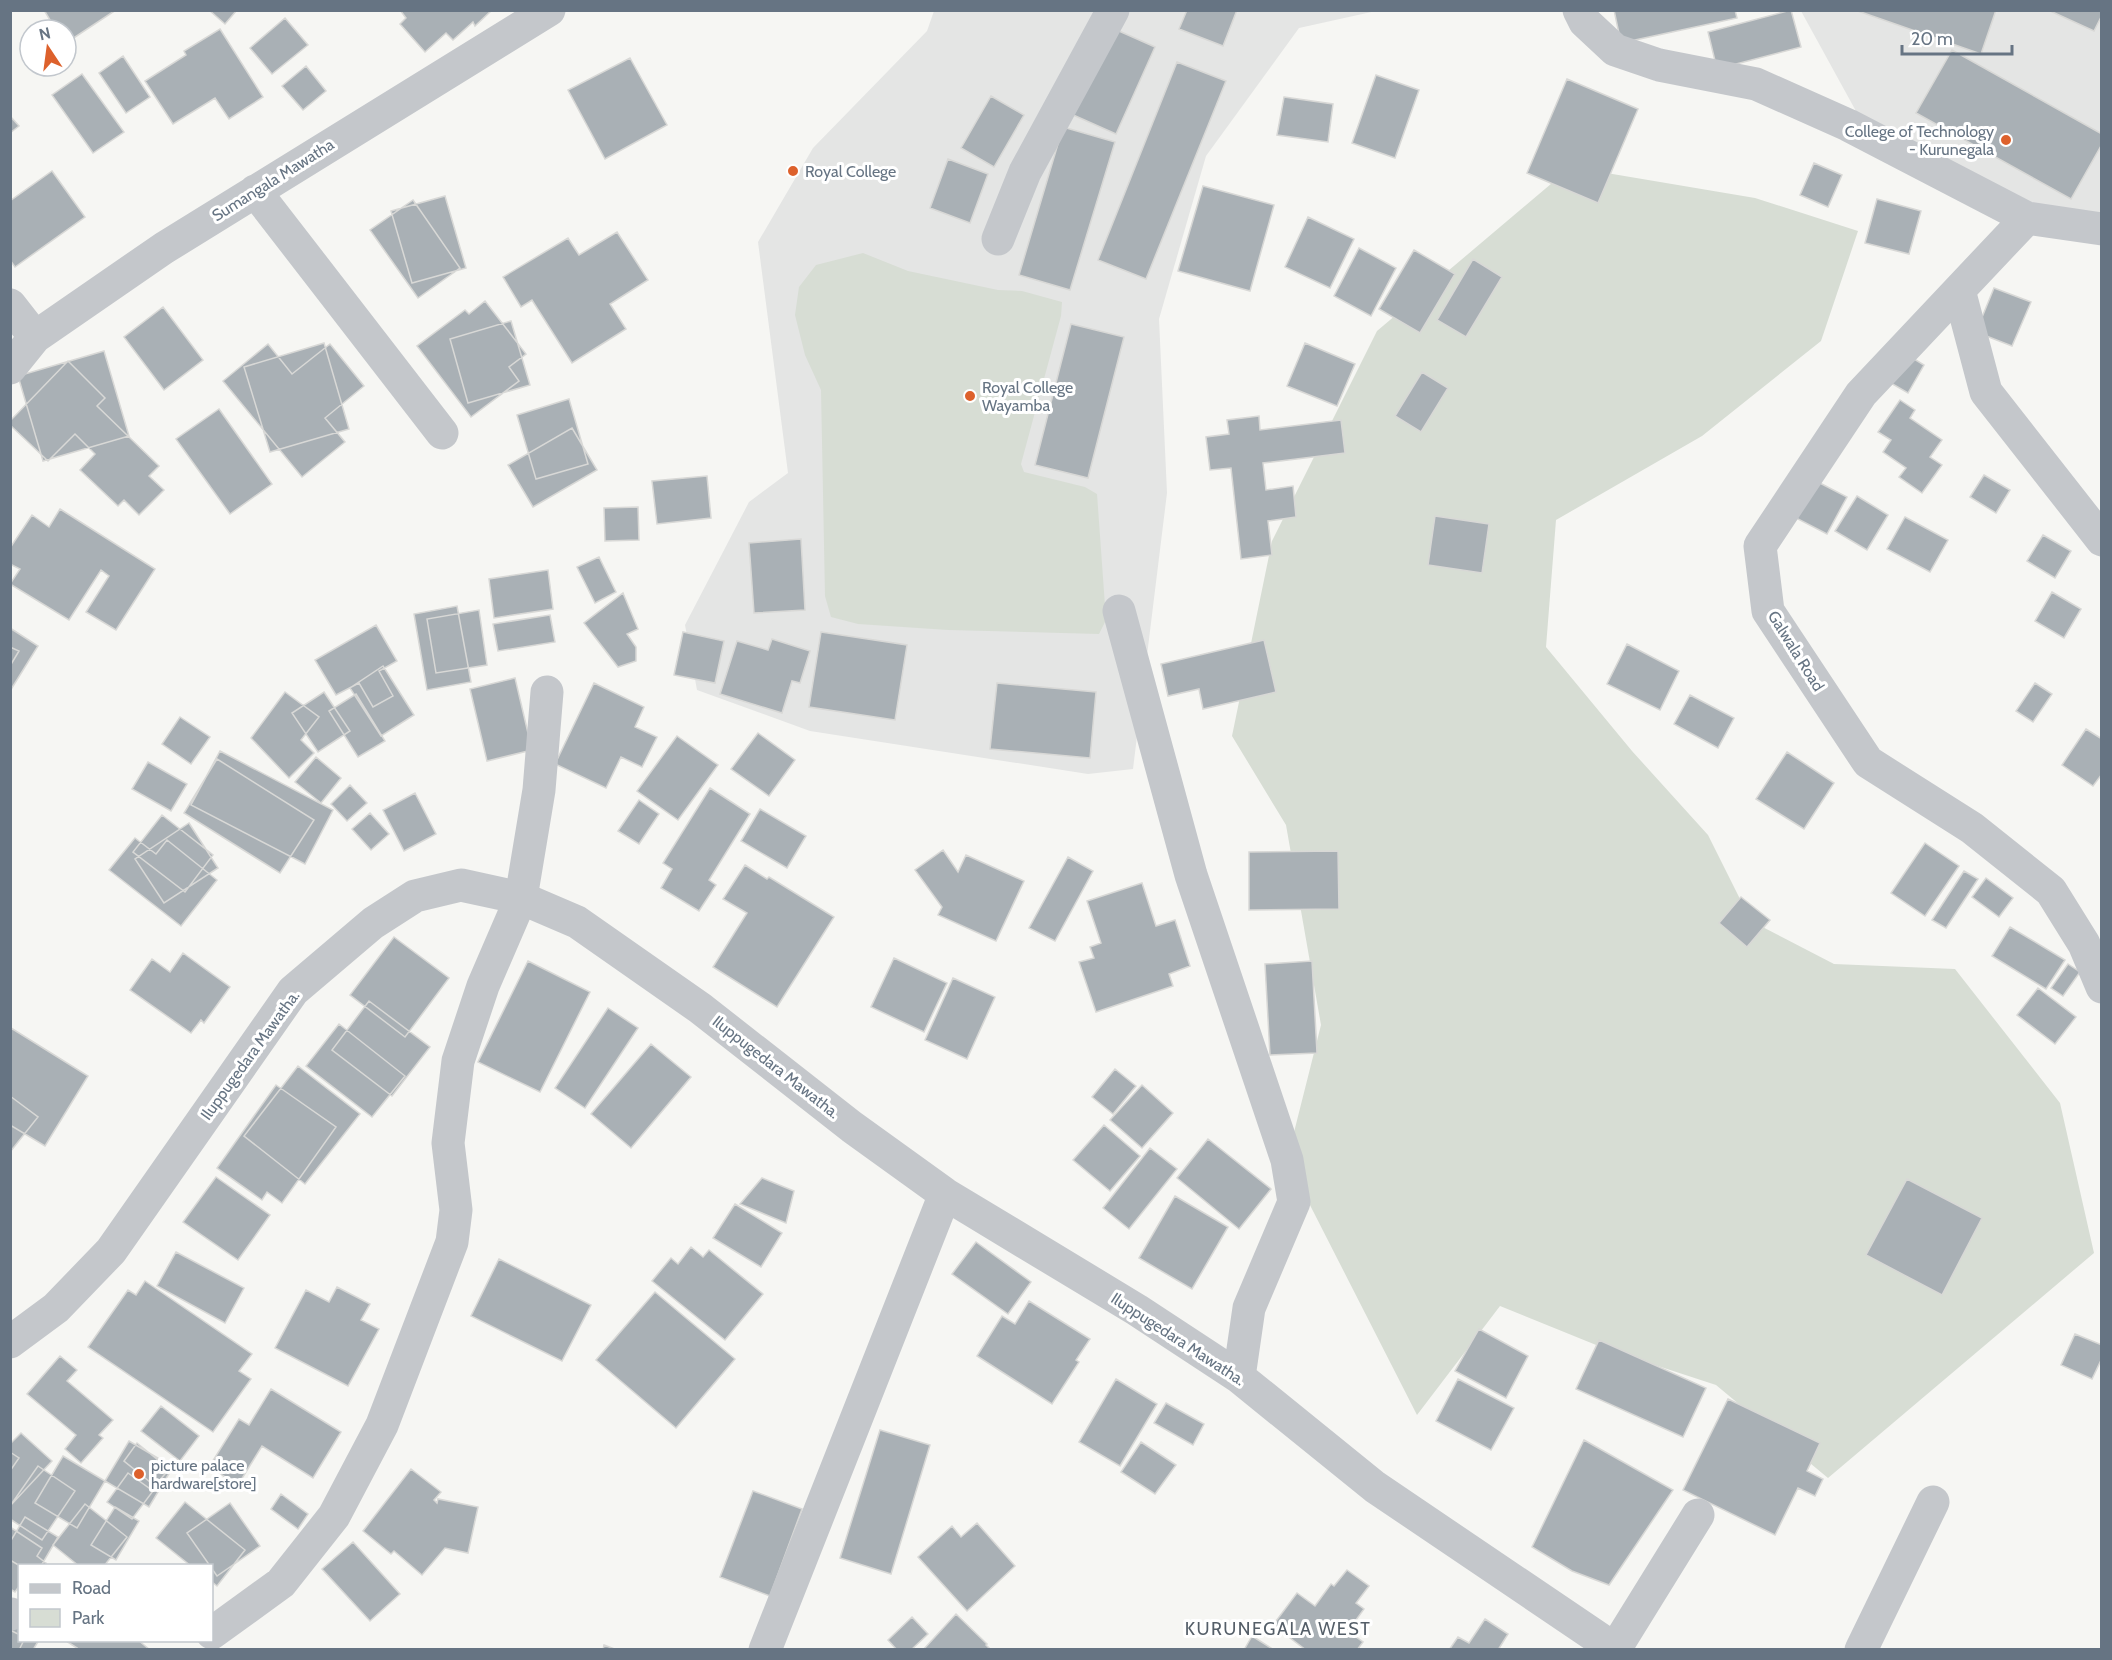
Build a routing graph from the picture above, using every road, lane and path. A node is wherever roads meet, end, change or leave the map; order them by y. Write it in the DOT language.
graph roads {
  1 [pos="549,10"];
  2 [pos="1113,10"];
  3 [pos="1579,10"];
  4 [pos="255,191"];
  5 [pos="2027,218"];
  6 [pos="2102,229"];
  7 [pos="998,239"];
  8 [pos="1959,290"];
  9 [pos="10,305"];
  10 [pos="35,337"];
  11 [pos="10,368"];
  12 [pos="442,433"];
  13 [pos="2102,540"];
  14 [pos="1119,611"];
  15 [pos="547,692"];
  16 [pos="521,898"];
  17 [pos="2102,987"];
  18 [pos="945,1194"];
  19 [pos="10,1342"];
  20 [pos="1239,1377"];
  21 [pos="1933,1502"];
  22 [pos="1698,1515"];
  23 [pos="213,1632"];
  24 [pos="1616,1649"];
  25 [pos="765,1650"];
  26 [pos="1862,1650"];
  1 -- 4 [label="street, Sumangala Mawatha"];
  2 -- 7 [label="street"];
  3 -- 5 [label="street"];
  4 -- 10 [label="street, Sumangala Mawatha"];
  4 -- 12 [label="street"];
  5 -- 6 [label="street"];
  5 -- 8 [label="street, Galwala Road"];
  8 -- 13 [label="street"];
  8 -- 17 [label="street, Galwala Road"];
  9 -- 10 [label="street"];
  10 -- 11 [label="street, Sumangala Mawatha"];
  14 -- 20 [label="street"];
  15 -- 16 [label="street"];
  16 -- 18 [label="street, Iluppugedara Mawatha."];
  16 -- 19 [label="street, Iluppugedara Mawatha."];
  16 -- 23 [label="street"];
  18 -- 20 [label="street, Iluppugedara Mawatha."];
  18 -- 25 [label="street"];
  20 -- 24 [label="street, Iluppugedara Mawatha."];
  21 -- 26 [label="street"];
  22 -- 24 [label="street"];
}
